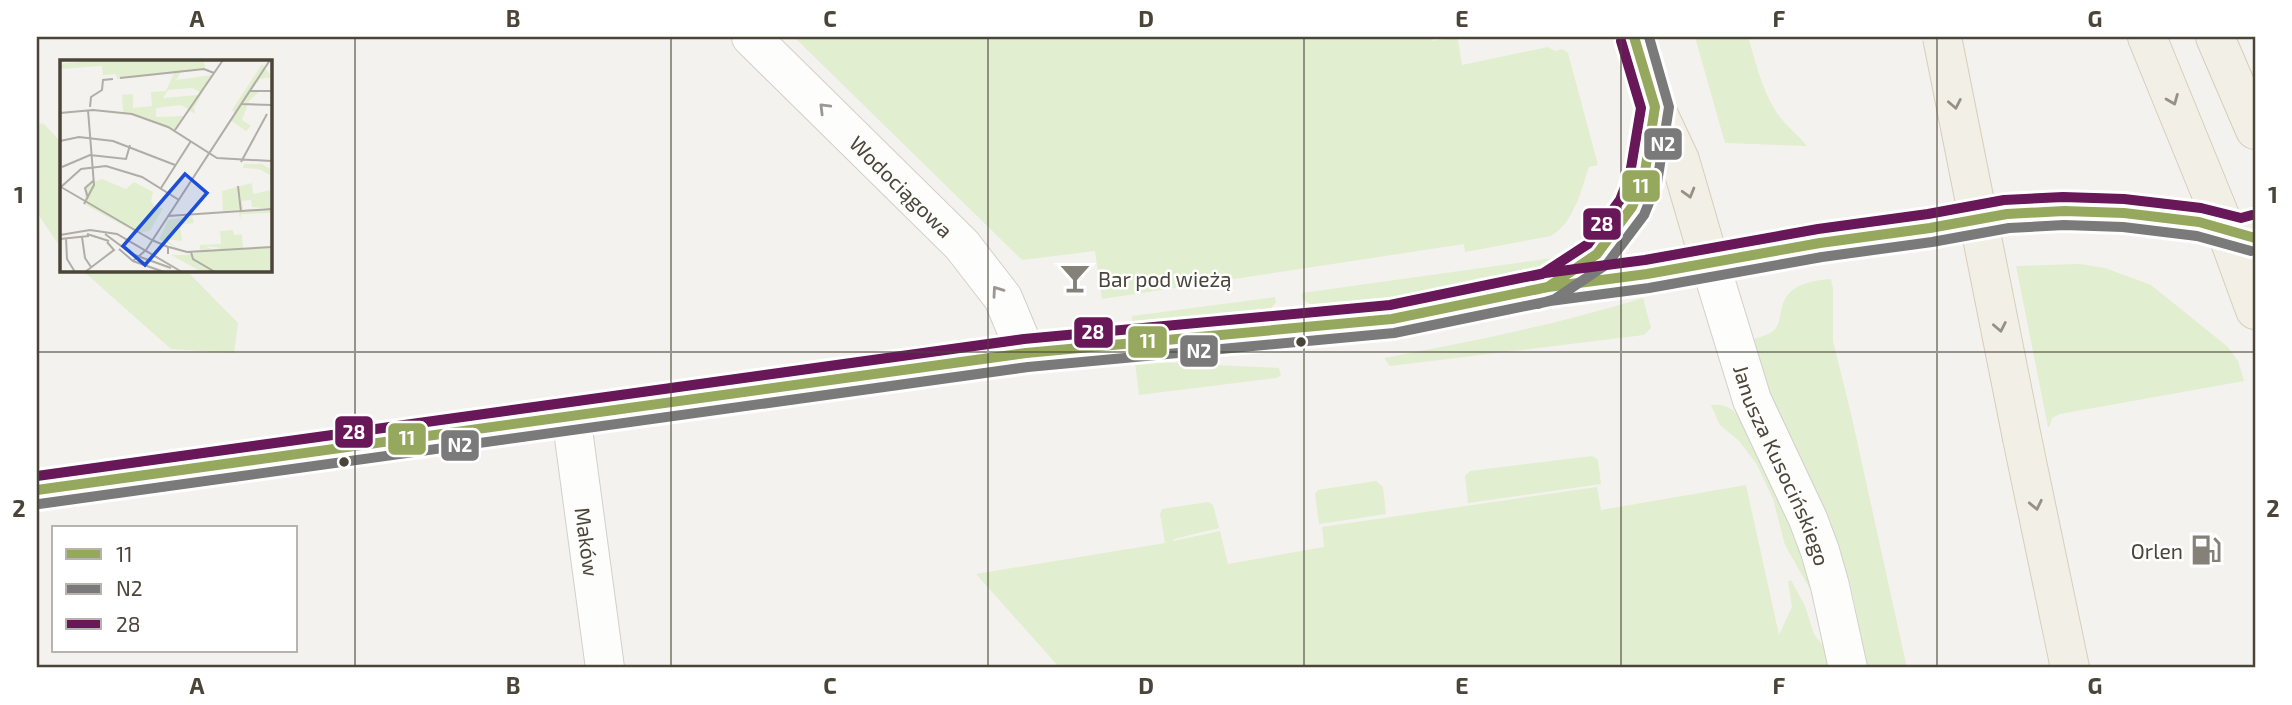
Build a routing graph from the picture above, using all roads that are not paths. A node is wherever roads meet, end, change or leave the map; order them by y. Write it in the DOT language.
graph roads {
  1 [pos="751,37"];
  2 [pos="1634,37"];
  3 [pos="1942,37"];
  4 [pos="2147,37"];
  5 [pos="2215,37"];
  6 [pos="1655,107"];
  7 [pos="2255,130"];
  8 [pos="2244,232"];
  9 [pos="1710,263"];
  10 [pos="1548,287"];
  11 [pos="2255,310"];
  12 [pos="1026,353"];
  13 [pos="571,415"];
  14 [pos="37,490"];
  15 [pos="606,668"];
  16 [pos="1848,668"];
  17 [pos="2070,668"];
  12 -- 1 [label="street, Wodociągowa, one-way"];
  2 -- 6 [label="main road"];
  3 -- 17 [label="main road, one-way, bridge"];
  4 -- 8 [label="main road, one-way"];
  5 -- 7 [label="main road"];
  6 -- 9 [label="main road, one-way"];
  6 -- 10 [label="main road"];
  8 -- 9 [label="main road"];
  8 -- 11 [label="main road"];
  9 -- 10 [label="main road"];
  9 -- 16 [label="street, Janusza Kusocińskiego"];
  10 -- 12 [label="main road"];
  12 -- 13 [label="main road"];
  13 -- 14 [label="main road"];
  13 -- 15 [label="street, Maków"];
}
